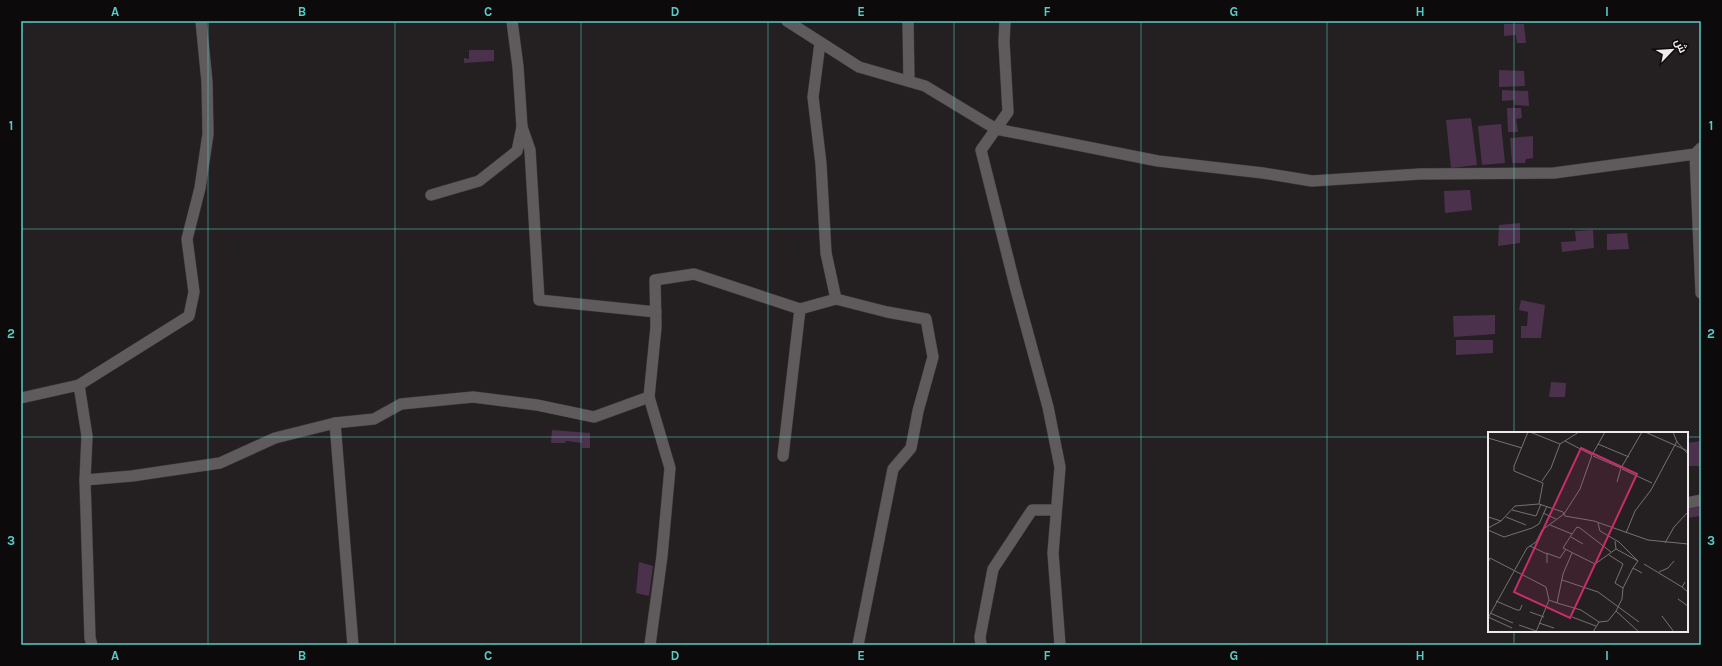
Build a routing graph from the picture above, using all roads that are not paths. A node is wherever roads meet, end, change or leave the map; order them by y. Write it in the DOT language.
graph roads {
  1 [pos="201,21"];
  2 [pos="512,21"];
  3 [pos="787,21"];
  4 [pos="908,21"];
  5 [pos="1005,21"];
  6 [pos="820,43"];
  7 [pos="909,81"];
  8 [pos="522,127"];
  9 [pos="996,128"];
  10 [pos="1698,151"];
  11 [pos="431,195"];
  12 [pos="1701,293"];
  13 [pos="836,299"];
  14 [pos="800,309"];
  15 [pos="656,312"];
  16 [pos="79,385"];
  17 [pos="649,397"];
  18 [pos="21,398"];
  19 [pos="335,423"];
  20 [pos="783,456"];
  21 [pos="85,480"];
  22 [pos="1701,500"];
  23 [pos="1688,503"];
  24 [pos="1056,510"];
  25 [pos="92,645"];
  26 [pos="353,645"];
  27 [pos="650,645"];
  28 [pos="858,645"];
  29 [pos="981,645"];
  30 [pos="1060,645"];
  1 -- 16 [label="street"];
  2 -- 8 [label="street"];
  3 -- 6 [label="street"];
  4 -- 7 [label="street"];
  5 -- 9 [label="street"];
  6 -- 7 [label="street"];
  6 -- 13 [label="street"];
  7 -- 9 [label="street"];
  8 -- 11 [label="street"];
  8 -- 15 [label="street"];
  9 -- 10 [label="street"];
  9 -- 24 [label="street"];
  10 -- 12 [label="street"];
  13 -- 14 [label="street"];
  13 -- 28 [label="street"];
  14 -- 15 [label="street"];
  14 -- 20 [label="street"];
  15 -- 17 [label="street"];
  16 -- 18 [label="street"];
  16 -- 21 [label="street"];
  17 -- 19 [label="street"];
  17 -- 27 [label="street"];
  19 -- 21 [label="street"];
  19 -- 26 [label="street"];
  21 -- 25 [label="street"];
  22 -- 23 [label="street"];
  24 -- 29 [label="street"];
  24 -- 30 [label="street"];
}
